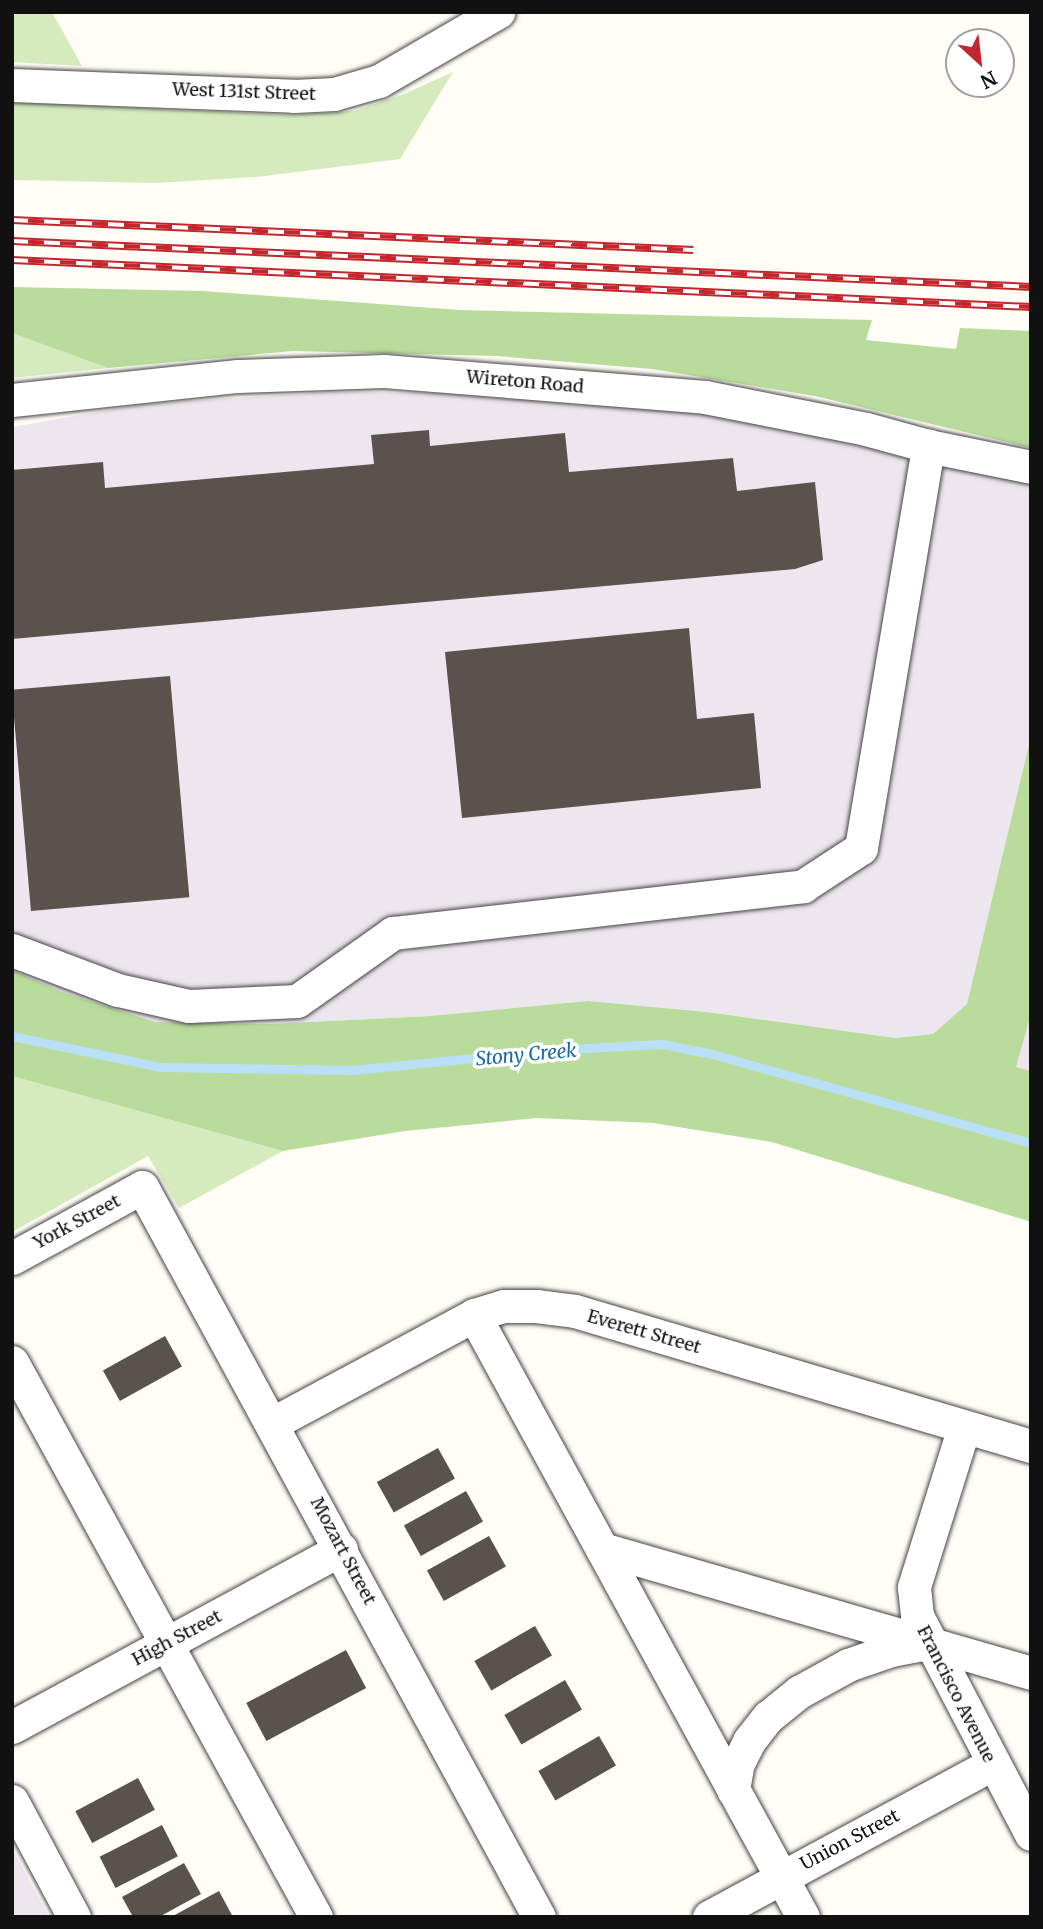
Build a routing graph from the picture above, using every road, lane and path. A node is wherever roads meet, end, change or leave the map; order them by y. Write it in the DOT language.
graph roads {
  1 [pos="498,12"];
  2 [pos="12,85"];
  3 [pos="12,400"];
  4 [pos="929,446"];
  5 [pos="1031,467"];
  6 [pos="12,950"];
  7 [pos="142,1187"];
  8 [pos="12,1258"];
  9 [pos="474,1315"];
  10 [pos="12,1363"];
  11 [pos="273,1423"];
  12 [pos="964,1427"];
  13 [pos="1031,1446"];
  14 [pos="341,1549"];
  15 [pos="602,1549"];
  16 [pos="929,1643"];
  17 [pos="166,1644"];
  18 [pos="1031,1673"];
  19 [pos="12,1727"];
  20 [pos="992,1764"];
  21 [pos="733,1790"];
  22 [pos="12,1801"];
  23 [pos="1031,1833"];
  24 [pos="21,1837"];
  25 [pos="781,1878"];
  26 [pos="74,1917"];
  27 [pos="316,1917"];
  28 [pos="539,1917"];
  29 [pos="709,1917"];
  30 [pos="803,1917"];
  1 -- 2 [label="street, West 131st Street"];
  3 -- 4 [label="street, Wireton Road"];
  4 -- 5 [label="street, Wireton Road"];
  4 -- 6 [label="street"];
  7 -- 8 [label="street, York Street"];
  7 -- 11 [label="street, Mozart Street"];
  9 -- 11 [label="street, Everett Street"];
  9 -- 12 [label="street, Everett Street"];
  9 -- 15 [label="street"];
  10 -- 17 [label="street"];
  11 -- 14 [label="street, Mozart Street"];
  12 -- 13 [label="street, Everett Street"];
  12 -- 16 [label="street, Francisco Avenue"];
  14 -- 17 [label="street, High Street"];
  14 -- 28 [label="street, Mozart Street"];
  15 -- 16 [label="street"];
  15 -- 21 [label="street"];
  16 -- 18 [label="street"];
  16 -- 20 [label="street, Francisco Avenue"];
  16 -- 21 [label="street"];
  17 -- 19 [label="street, High Street"];
  17 -- 27 [label="street"];
  20 -- 23 [label="street, Francisco Avenue"];
  20 -- 25 [label="street, Union Street"];
  21 -- 25 [label="street"];
  22 -- 24 [label="street"];
  24 -- 26 [label="street"];
  25 -- 29 [label="street, Union Street"];
  25 -- 30 [label="street"];
}
